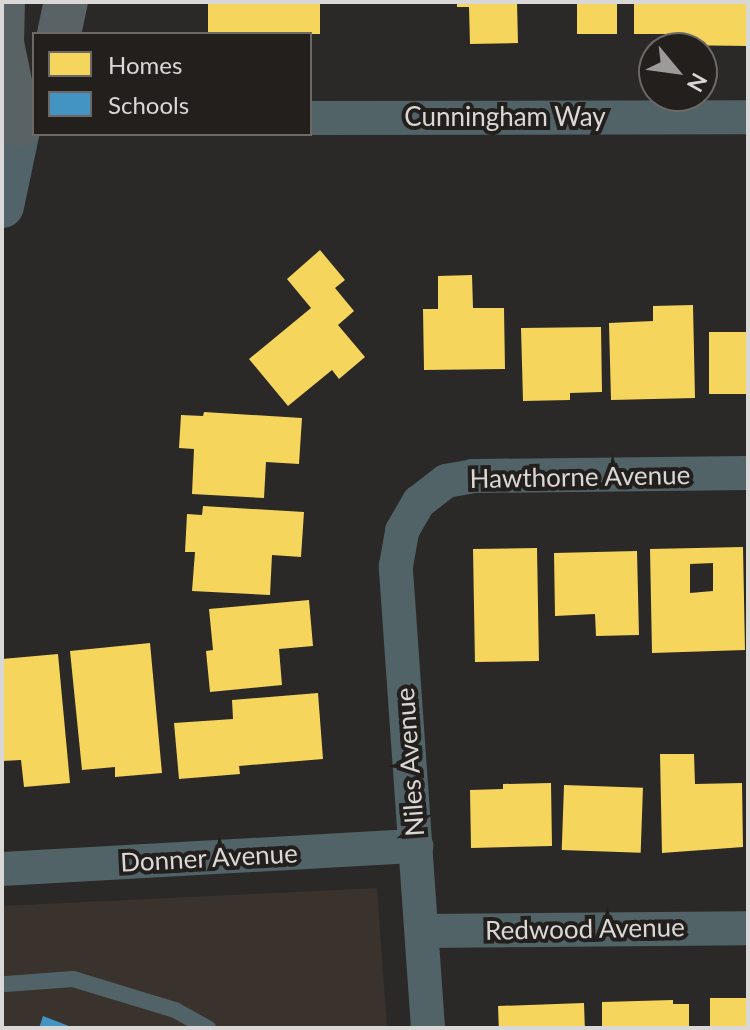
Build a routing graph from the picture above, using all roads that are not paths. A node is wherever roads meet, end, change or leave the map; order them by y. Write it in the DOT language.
graph roads {
  1 [pos="3,2"];
  2 [pos="68,2"];
  3 [pos="60,32"];
  4 [pos="75,32"];
  5 [pos="29,117"];
  6 [pos="748,117"];
  7 [pos="312,118"];
  8 [pos="2,206"];
  9 [pos="748,473"];
  10 [pos="419,502"];
  11 [pos="416,846"];
  12 [pos="2,869"];
  13 [pos="748,928"];
  14 [pos="422,931"];
  15 [pos="6,984"];
  16 [pos="208,1028"];
  17 [pos="428,1028"];
  1 -- 5 [label="highway"];
  2 -- 3 [label="highway"];
  2 -- 4 [label="highway"];
  5 -- 8 [label="main road"];
  6 -- 7 [label="street, Cunningham Way"];
  9 -- 10 [label="street, Hawthorne Avenue"];
  10 -- 11 [label="street, Niles Avenue"];
  11 -- 12 [label="street, Donner Avenue"];
  11 -- 14 [label="street, Niles Avenue"];
  13 -- 14 [label="street, Redwood Avenue"];
  14 -- 17 [label="street, Niles Avenue"];
  15 -- 16 [label="lane"];
}
